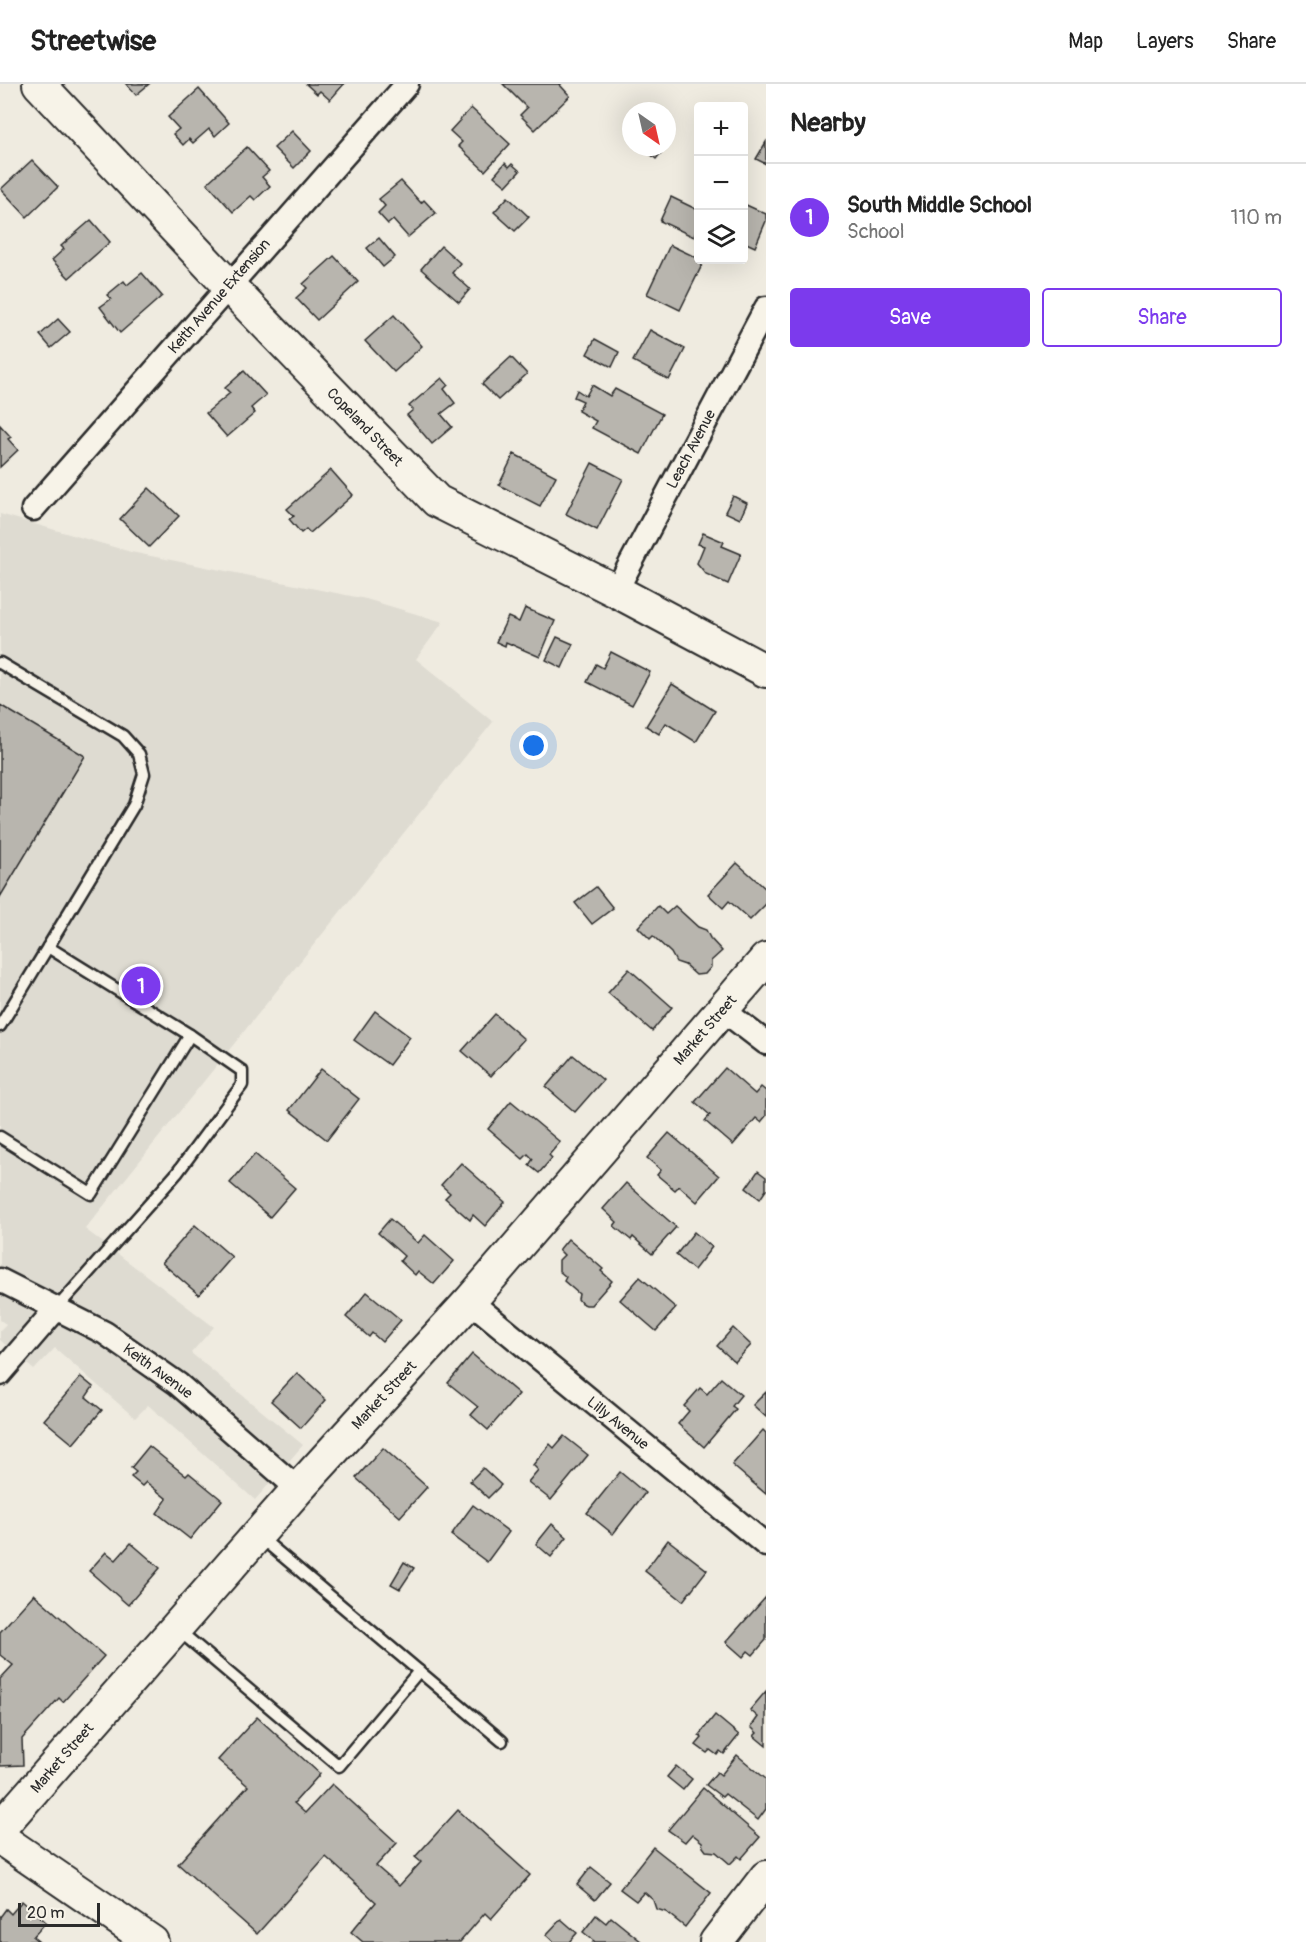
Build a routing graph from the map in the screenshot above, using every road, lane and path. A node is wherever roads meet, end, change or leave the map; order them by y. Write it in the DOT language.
graph roads {
  1 [pos="39,84"];
  2 [pos="407,84"];
  3 [pos="228,285"];
  4 [pos="766,308"];
  5 [pos="33,509"];
  6 [pos="616,591"];
  7 [pos="0,663"];
  8 [pos="766,671"];
  9 [pos="48,947"];
  10 [pos="766,959"];
  11 [pos="723,1010"];
  12 [pos="0,1026"];
  13 [pos="190,1035"];
  14 [pos="766,1043"];
  15 [pos="0,1137"];
  16 [pos="0,1280"];
  17 [pos="470,1301"];
  18 [pos="56,1310"];
  19 [pos="0,1374"];
  20 [pos="298,1489"];
  21 [pos="257,1535"];
  22 [pos="766,1545"];
  23 [pos="176,1628"];
  24 [pos="419,1671"];
  25 [pos="502,1741"];
  26 [pos="0,1828"];
  27 [pos="0,1838"];
  28 [pos="766,1877"];
  29 [pos="152,1942"];
  30 [pos="716,1942"];
  1 -- 3 [label="main road, Copeland Street"];
  2 -- 3 [label="street, Keith Avenue Extension"];
  3 -- 5 [label="street, Keith Avenue Extension"];
  3 -- 6 [label="main road, Copeland Street"];
  4 -- 6 [label="street, Leach Avenue"];
  6 -- 8 [label="main road, Copeland Street"];
  7 -- 9 [label="lane"];
  9 -- 12 [label="lane"];
  9 -- 13 [label="lane"];
  10 -- 11 [label="main road, Market Street"];
  11 -- 14 [label="street"];
  11 -- 17 [label="main road, Market Street"];
  13 -- 15 [label="lane"];
  13 -- 18 [label="lane"];
  16 -- 18 [label="street, Keith Avenue"];
  17 -- 20 [label="main road, Market Street"];
  17 -- 22 [label="street, Lilly Avenue"];
  18 -- 19 [label="street"];
  18 -- 20 [label="street, Keith Avenue"];
  20 -- 21 [label="main road, Market Street"];
  21 -- 23 [label="main road, Market Street"];
  21 -- 24 [label="lane"];
  23 -- 24 [label="lane"];
  23 -- 26 [label="main road, Market Street"];
  24 -- 25 [label="lane"];
  27 -- 29 [label="main road"];
  28 -- 30 [label="main road"];
}
